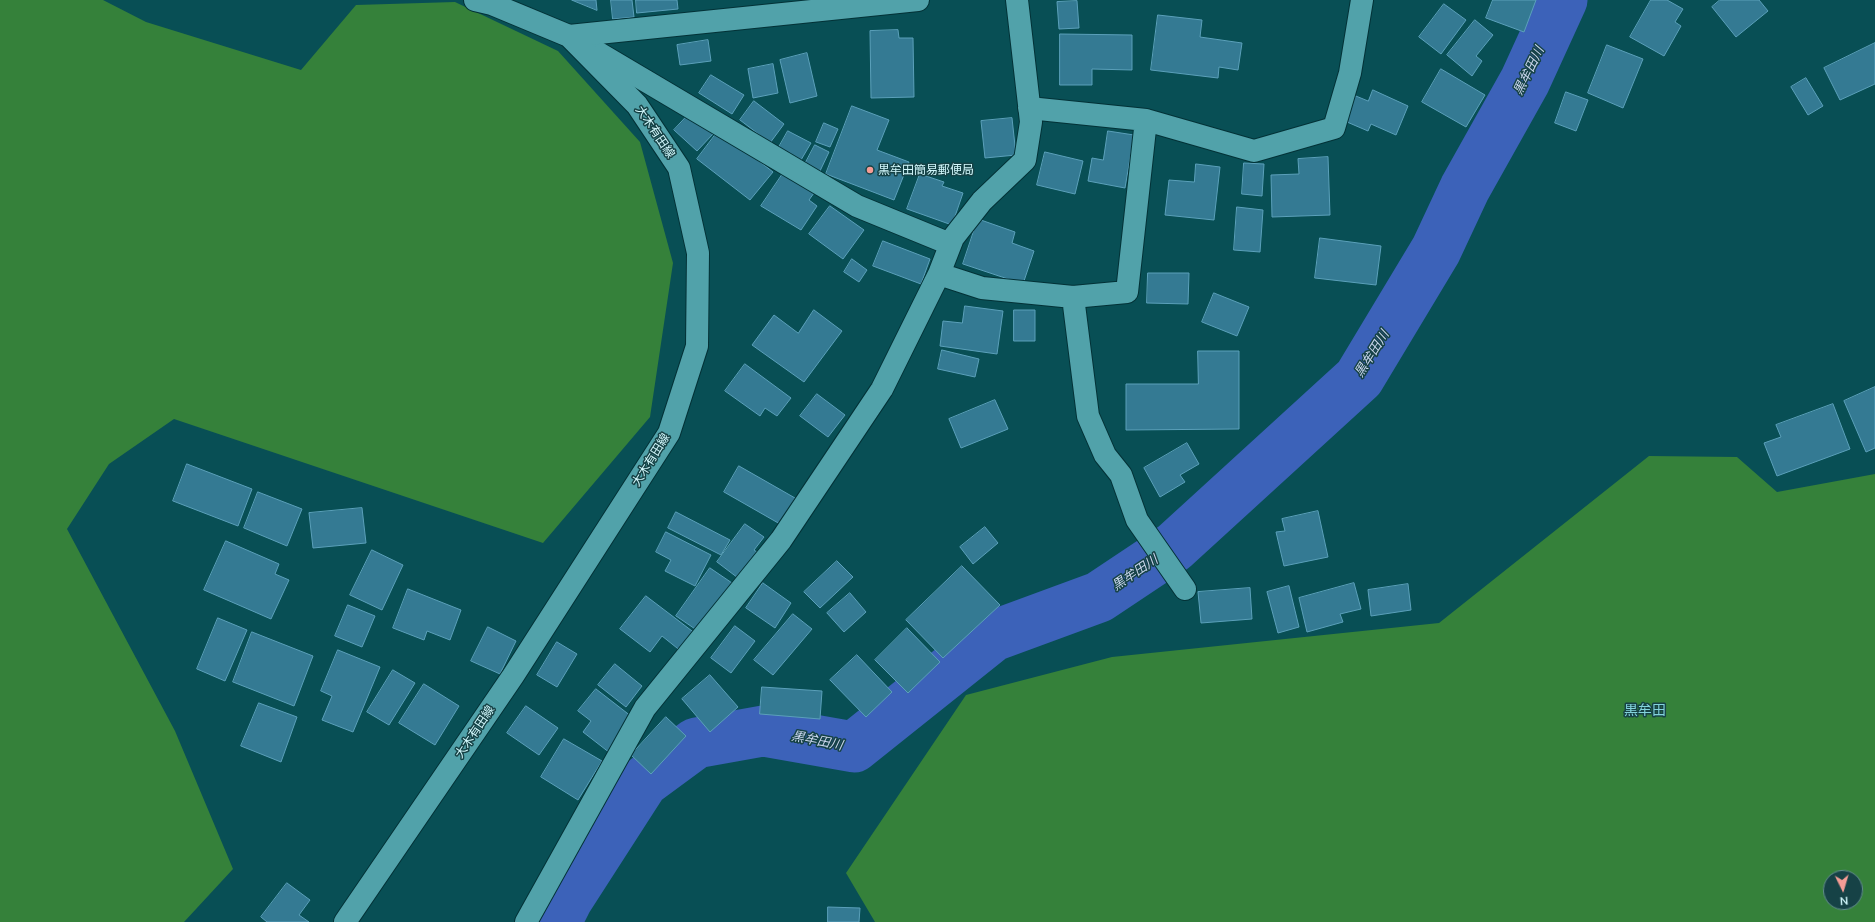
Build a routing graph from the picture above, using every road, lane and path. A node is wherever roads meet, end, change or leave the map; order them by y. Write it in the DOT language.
graph roads {
  1 [pos="918,0"];
  2 [pos="1017,0"];
  3 [pos="1362,0"];
  4 [pos="489,1"];
  5 [pos="569,36"];
  6 [pos="1029,108"];
  7 [pos="1146,120"];
  8 [pos="950,244"];
  9 [pos="939,274"];
  10 [pos="1073,297"];
  11 [pos="1179,582"];
  12 [pos="345,922"];
  13 [pos="526,922"];
  1 -- 5 [label="street"];
  2 -- 6 [label="street"];
  3 -- 7 [label="street"];
  4 -- 5 [label="street, 大木有田線"];
  5 -- 8 [label="street"];
  5 -- 12 [label="street, 大木有田線"];
  6 -- 7 [label="street"];
  6 -- 8 [label="street"];
  7 -- 10 [label="street"];
  8 -- 9 [label="street"];
  9 -- 10 [label="street"];
  9 -- 13 [label="street"];
  10 -- 11 [label="street"];
}
